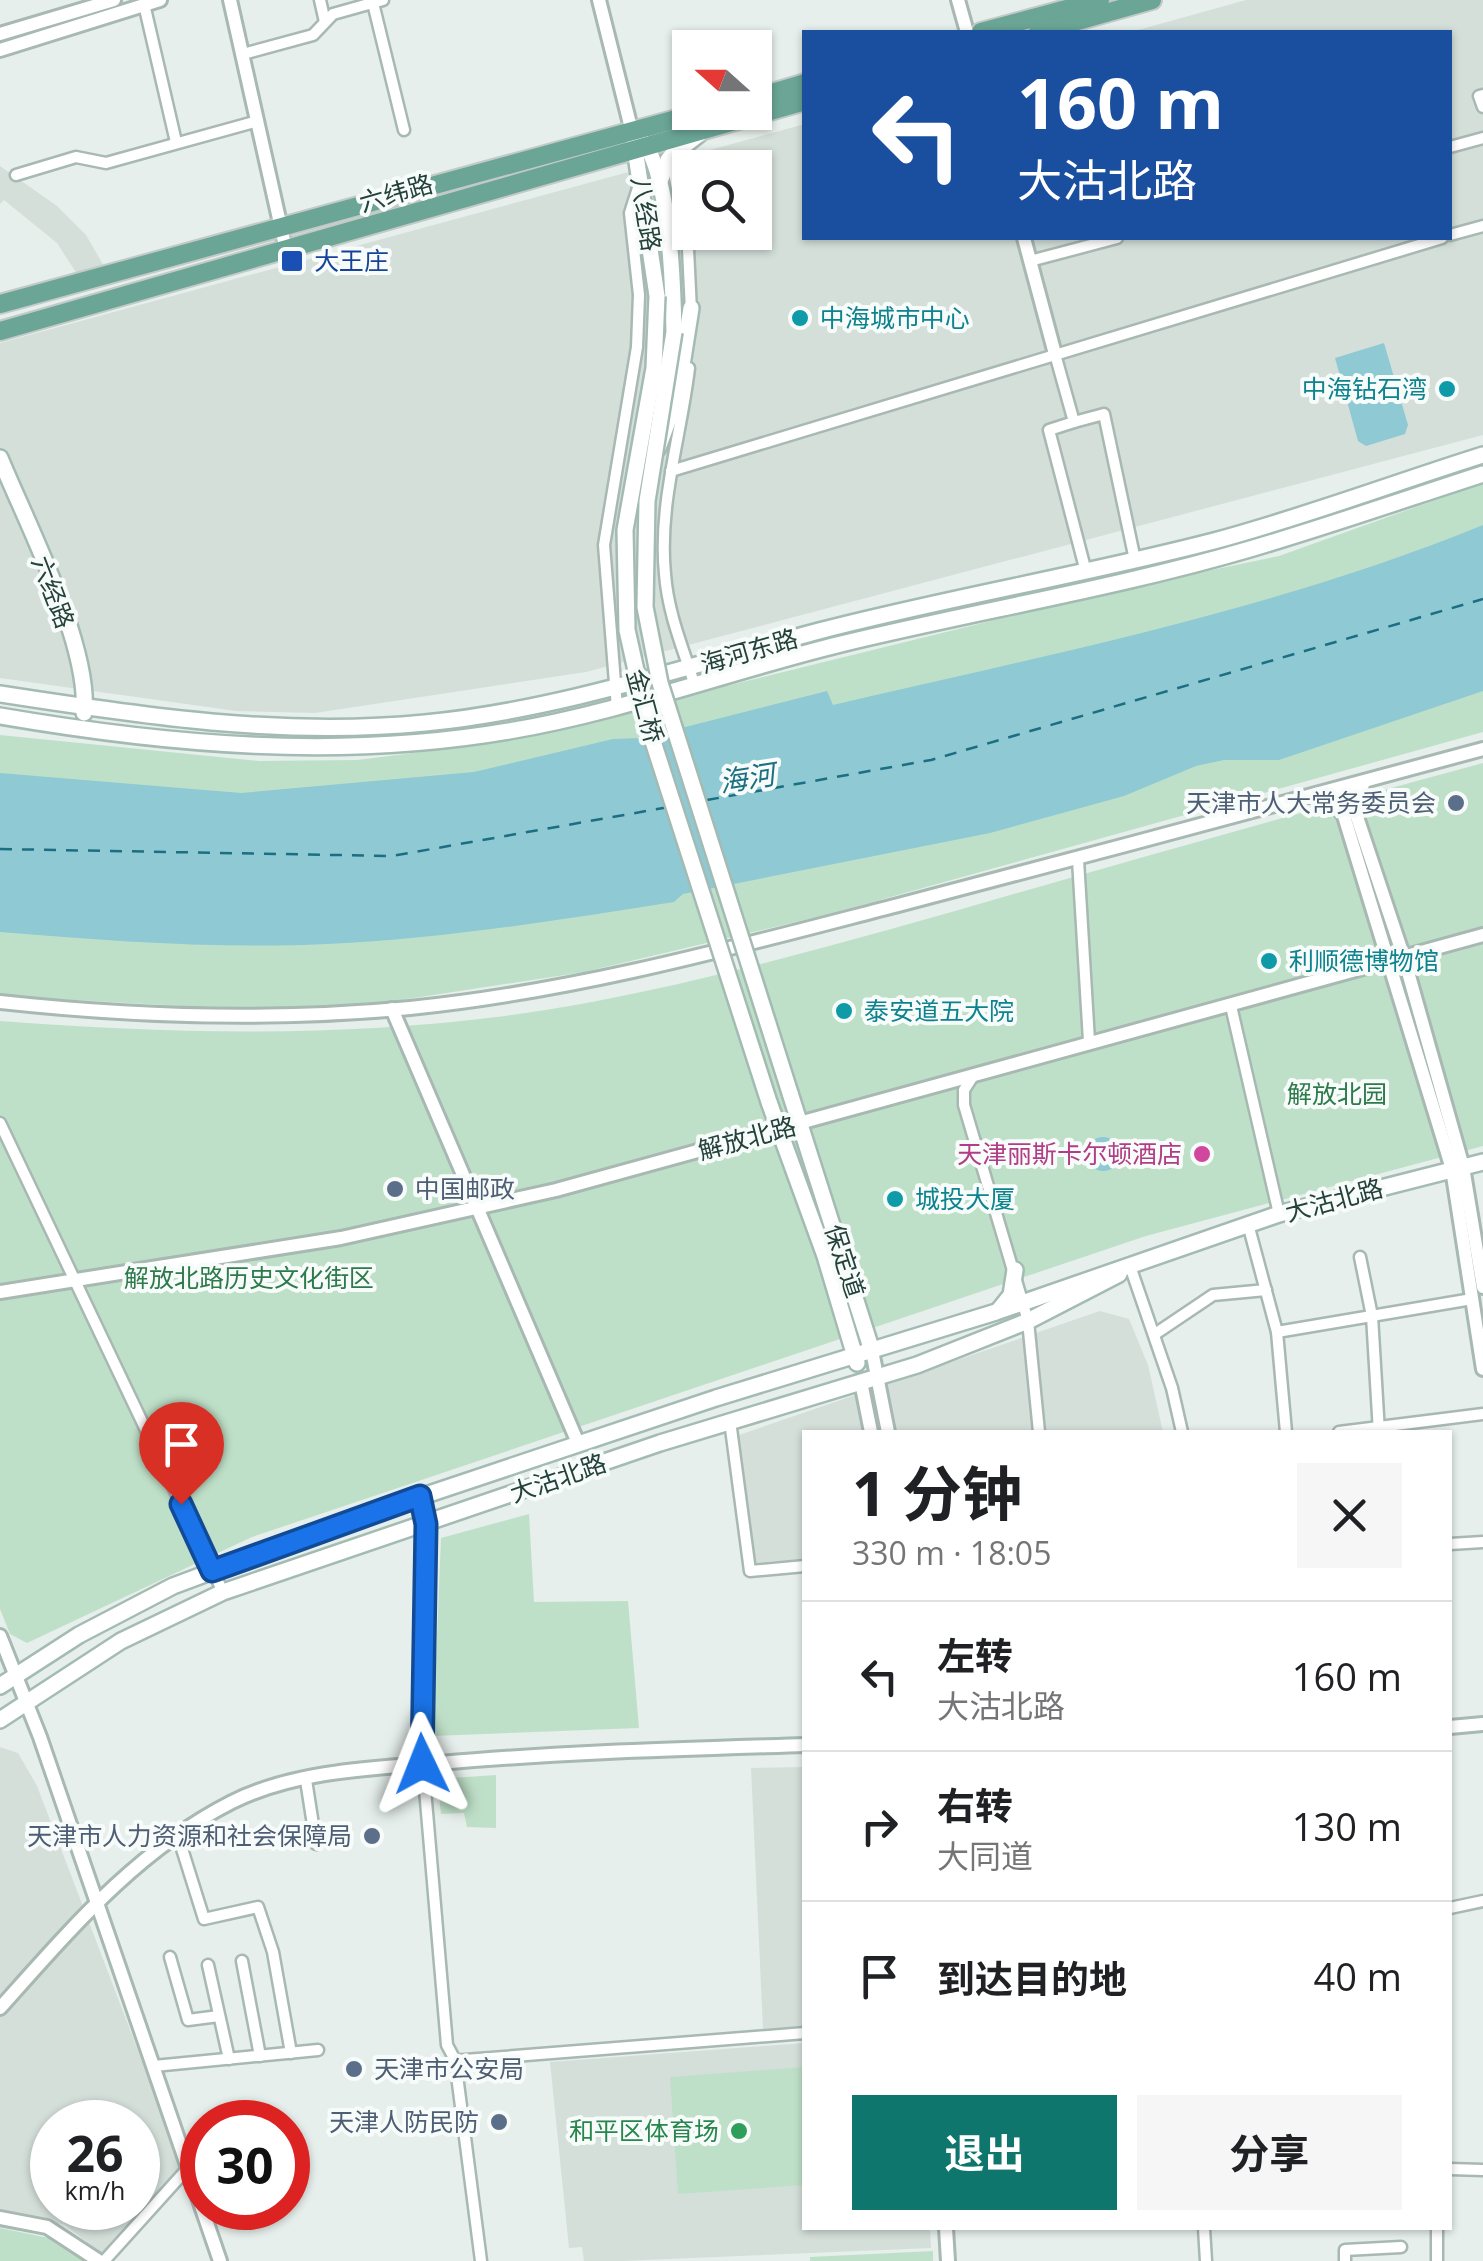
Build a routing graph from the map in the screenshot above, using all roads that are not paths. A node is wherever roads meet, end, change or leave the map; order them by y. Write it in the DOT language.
graph roads {
  1 [pos="114,0"];
  2 [pos="160,0"];
  3 [pos="230,0"];
  4 [pos="320,0"];
  5 [pos="599,0"];
  6 [pos="958,0"];
  7 [pos="1100,0"];
  8 [pos="1152,0"];
  9 [pos="378,2"];
  10 [pos="144,4"];
  11 [pos="326,22"];
  12 [pos="967,30"];
  13 [pos="988,30"];
  14 [pos="1045,30"];
  15 [pos="0,34"];
  16 [pos="0,50"];
  17 [pos="243,54"];
  18 [pos="802,84"];
  19 [pos="772,93"];
  20 [pos="1483,95"];
  21 [pos="802,102"];
  22 [pos="772,107"];
  23 [pos="1483,107"];
  24 [pos="258,121"];
  25 [pos="672,126"];
  26 [pos="404,130"];
  27 [pos="694,130"];
  28 [pos="698,130"];
  29 [pos="632,132"];
  30 [pos="688,135"];
  31 [pos="1483,138"];
  32 [pos="176,142"];
  33 [pos="1452,146"];
  34 [pos="643,150"];
  35 [pos="16,175"];
  36 [pos="641,178"];
  37 [pos="660,181"];
  38 [pos="1483,226"];
  39 [pos="282,230"];
  40 [pos="1452,234"];
  41 [pos="1025,240"];
  42 [pos="1109,240"];
  43 [pos="1435,240"];
  44 [pos="286,250"];
  45 [pos="1030,261"];
  46 [pos="656,296"];
  47 [pos="0,304"];
  48 [pos="691,308"];
  49 [pos="0,330"];
  50 [pos="680,332"];
  51 [pos="1056,354"];
  52 [pos="1074,422"];
  53 [pos="1483,454"];
  54 [pos="0,458"];
  55 [pos="671,471"];
  56 [pos="1483,474"];
  57 [pos="1135,560"];
  58 [pos="1086,572"];
  59 [pos="689,668"];
  60 [pos="612,686"];
  61 [pos="695,686"];
  62 [pos="0,694"];
  63 [pos="84,708"];
  64 [pos="617,708"];
  65 [pos="0,716"];
  66 [pos="82,730"];
  67 [pos="1483,749"];
  68 [pos="1365,782"];
  69 [pos="1309,797"];
  70 [pos="1078,860"];
  71 [pos="1380,927"];
  72 [pos="1483,935"];
  73 [pos="1398,960"];
  74 [pos="1356,972"];
  75 [pos="0,1002"];
  76 [pos="1232,1006"];
  77 [pos="392,1009"];
  78 [pos="1089,1042"];
  79 [pos="977,1073"];
  80 [pos="790,1093"];
  81 [pos="831,1114"];
  82 [pos="0,1123"];
  83 [pos="801,1123"];
  84 [pos="780,1128"];
  85 [pos="1483,1162"];
  86 [pos="1458,1168"];
  87 [pos="476,1209"];
  88 [pos="1278,1214"];
  89 [pos="1248,1224"];
  90 [pos="1360,1256"];
  91 [pos="1130,1266"];
  92 [pos="1014,1270"];
  93 [pos="73,1282"];
  94 [pos="1483,1287"];
  95 [pos="1266,1290"];
  96 [pos="0,1292"];
  97 [pos="1472,1299"];
  98 [pos="1023,1303"];
  99 [pos="996,1312"];
  100 [pos="853,1315"];
  101 [pos="1372,1316"];
  102 [pos="1028,1321"];
  103 [pos="1277,1332"];
  104 [pos="1155,1334"];
  105 [pos="864,1355"];
  106 [pos="917,1365"];
  107 [pos="823,1366"];
  108 [pos="1483,1369"];
  109 [pos="878,1376"];
  110 [pos="861,1382"];
  111 [pos="822,1393"];
  112 [pos="1483,1414"];
  113 [pos="730,1420"];
  114 [pos="871,1430"];
  115 [pos="888,1430"];
  116 [pos="1039,1430"];
  117 [pos="1181,1430"];
  118 [pos="1286,1430"];
  119 [pos="1379,1430"];
  120 [pos="1385,1430"];
  121 [pos="578,1443"];
  122 [pos="420,1496"];
  123 [pos="426,1524"];
  124 [pos="1483,1542"];
  125 [pos="1452,1544"];
  126 [pos="802,1566"];
  127 [pos="212,1571"];
  128 [pos="223,1592"];
  129 [pos="0,1636"];
  130 [pos="15,1676"];
  131 [pos="0,1686"];
  132 [pos="26,1702"];
  133 [pos="0,1720"];
  134 [pos="1483,1724"];
  135 [pos="1452,1727"];
  136 [pos="802,1745"];
  137 [pos="422,1764"];
  138 [pos="306,1780"];
  139 [pos="178,1836"];
  140 [pos="316,1844"];
  141 [pos="96,1900"];
  142 [pos="1483,1901"];
  143 [pos="1452,1908"];
  144 [pos="170,1957"];
  145 [pos="242,1961"];
  146 [pos="208,1965"];
  147 [pos="0,2008"];
  148 [pos="220,2016"];
  149 [pos="802,2033"];
  150 [pos="318,2050"];
  151 [pos="291,2053"];
  152 [pos="260,2056"];
  153 [pos="229,2059"];
  154 [pos="452,2060"];
  155 [pos="154,2066"];
  156 [pos="180,2144"];
  157 [pos="1452,2169"];
  158 [pos="1483,2170"];
  159 [pos="180,2177"];
  160 [pos="0,2218"];
  161 [pos="209,2230"];
  162 [pos="946,2230"];
  163 [pos="1204,2230"];
  164 [pos="1437,2230"];
  165 [pos="1401,2247"];
  166 [pos="102,2261"];
  167 [pos="220,2261"];
  168 [pos="479,2261"];
  169 [pos="948,2261"];
  170 [pos="1206,2261"];
  171 [pos="1345,2261"];
  172 [pos="1437,2261"];
  1 -- 15 [label="street"];
  2 -- 10 [label="street"];
  3 -- 17 [label="street"];
  4 -- 11 [label="street"];
  5 -- 29 [label="street"];
  6 -- 12 [label="street"];
  7 -- 13 [label="main road"];
  8 -- 14 [label="main road"];
  9 -- 11 [label="street"];
  9 -- 26 [label="street"];
  10 -- 16 [label="street"];
  10 -- 32 [label="street"];
  11 -- 17 [label="street"];
  17 -- 24 [label="street"];
  18 -- 19 [label="main road"];
  20 -- 23 [label="street"];
  21 -- 22 [label="main road, 六纬路"];
  24 -- 32 [label="street"];
  24 -- 39 [label="street"];
  25 -- 29 [label="main road, 六纬路"];
  27 -- 30 [label="main road, 六纬路"];
  28 -- 48 [label="street"];
  29 -- 34 [label="main road, 八经路"];
  29 -- 39 [label="main road, 六纬路"];
  30 -- 34 [label="main road, 六纬路"];
  30 -- 37 [label="main road"];
  31 -- 33 [label="street"];
  32 -- 35 [label="street"];
  34 -- 36 [label="main road, 八经路"];
  34 -- 37 [label="main road, 八经路"];
  34 -- 44 [label="main road, 六纬路"];
  36 -- 46 [label="main road, 八经路"];
  36 -- 60 [label="street"];
  37 -- 50 [label="main road, 八经路"];
  38 -- 40 [label="street"];
  39 -- 44 [label="street"];
  39 -- 47 [label="main road, 六纬路"];
  41 -- 45 [label="street"];
  42 -- 45 [label="street"];
  43 -- 51 [label="street"];
  44 -- 49 [label="main road, 六纬路"];
  45 -- 51 [label="street"];
  46 -- 84 [label="main road, 金汇桥, bridge"];
  48 -- 50 [label="main road"];
  48 -- 55 [label="street"];
  50 -- 80 [label="main road, 金汇桥, bridge"];
  51 -- 52 [label="street"];
  51 -- 55 [label="street"];
  52 -- 57 [label="street"];
  52 -- 58 [label="street"];
  53 -- 57 [label="main road, 海河东路"];
  54 -- 63 [label="main road, 六经路"];
  55 -- 59 [label="street"];
  56 -- 61 [label="main road, 海河东路"];
  57 -- 58 [label="main road, 海河东路"];
  58 -- 59 [label="main road, 海河东路"];
  59 -- 60 [label="main road, 海河东路"];
  59 -- 61 [label="street"];
  60 -- 63 [label="main road, 海河东路"];
  60 -- 64 [label="street"];
  61 -- 64 [label="main road, 海河东路"];
  62 -- 63 [label="main road, 海河东路"];
  63 -- 66 [label="main road, 六经路"];
  64 -- 66 [label="main road, 海河东路"];
  65 -- 66 [label="main road, 海河东路"];
  67 -- 68 [label="street"];
  68 -- 69 [label="street"];
  68 -- 73 [label="street"];
  69 -- 70 [label="street"];
  69 -- 71 [label="street"];
  70 -- 77 [label="street"];
  70 -- 78 [label="street"];
  71 -- 73 [label="street"];
  71 -- 74 [label="street"];
  72 -- 73 [label="street, 解放北路"];
  73 -- 74 [label="street, 解放北路"];
  73 -- 86 [label="street"];
  74 -- 76 [label="street, 解放北路"];
  75 -- 77 [label="street"];
  76 -- 78 [label="street, 解放北路"];
  76 -- 88 [label="street"];
  77 -- 87 [label="street"];
  78 -- 79 [label="street, 解放北路"];
  79 -- 81 [label="street, 解放北路"];
  79 -- 92 [label="street"];
  80 -- 81 [label="street"];
  80 -- 83 [label="main road, 保定道"];
  81 -- 83 [label="street, 解放北路"];
  82 -- 93 [label="street"];
  83 -- 84 [label="street, 解放北路"];
  83 -- 100 [label="main road, 保定道"];
  84 -- 87 [label="street, 解放北路"];
  84 -- 100 [label="main road, 保定道"];
  85 -- 86 [label="main road, 大沽北路"];
  86 -- 88 [label="main road, 大沽北路"];
  86 -- 94 [label="street"];
  86 -- 97 [label="street"];
  87 -- 93 [label="street, 解放北路"];
  87 -- 121 [label="street"];
  88 -- 89 [label="main road, 大沽北路"];
  89 -- 91 [label="main road, 大沽北路"];
  89 -- 95 [label="street"];
  90 -- 101 [label="street"];
  91 -- 98 [label="main road, 大沽北路"];
  91 -- 102 [label="main road, 大沽北路"];
  91 -- 104 [label="street"];
  92 -- 98 [label="street"];
  92 -- 99 [label="main road"];
  93 -- 96 [label="street, 解放北路"];
  93 -- 127 [label="street"];
  95 -- 103 [label="street"];
  95 -- 104 [label="street"];
  97 -- 101 [label="street"];
  97 -- 108 [label="street"];
  98 -- 99 [label="main road, 大沽北路"];
  98 -- 102 [label="street"];
  99 -- 105 [label="main road, 大沽北路"];
  100 -- 105 [label="main road"];
  100 -- 107 [label="main road"];
  101 -- 103 [label="street"];
  101 -- 119 [label="street"];
  102 -- 106 [label="main road, 大沽北路"];
  102 -- 116 [label="street"];
  103 -- 118 [label="street"];
  104 -- 117 [label="street"];
  105 -- 106 [label="main road"];
  105 -- 107 [label="main road, 大沽北路"];
  105 -- 109 [label="street"];
  105 -- 110 [label="main road"];
  105 -- 111 [label="main road"];
  106 -- 109 [label="main road, 大沽北路"];
  107 -- 121 [label="main road, 大沽北路"];
  109 -- 110 [label="main road, 大沽北路"];
  109 -- 115 [label="street"];
  110 -- 111 [label="main road, 大沽北路"];
  110 -- 114 [label="street"];
  111 -- 113 [label="main road, 大沽北路"];
  112 -- 120 [label="street"];
  113 -- 123 [label="main road, 大沽北路"];
  113 -- 126 [label="street"];
  121 -- 122 [label="main road, 大沽北路"];
  122 -- 123 [label="street"];
  122 -- 127 [label="main road, 大沽北路"];
  123 -- 128 [label="main road, 大沽北路"];
  123 -- 137 [label="street"];
  124 -- 125 [label="street"];
  127 -- 128 [label="street"];
  127 -- 130 [label="main road, 大沽北路"];
  128 -- 132 [label="main road, 大沽北路"];
  129 -- 130 [label="street"];
  130 -- 131 [label="main road, 大沽北路"];
  130 -- 132 [label="street"];
  132 -- 133 [label="main road, 大沽北路"];
  132 -- 141 [label="street"];
  134 -- 135 [label="street"];
  136 -- 137 [label="street"];
  137 -- 138 [label="street"];
  137 -- 154 [label="street"];
  138 -- 139 [label="street"];
  138 -- 140 [label="street"];
  139 -- 141 [label="street"];
  139 -- 151 [label="street"];
  141 -- 147 [label="street"];
  141 -- 155 [label="street"];
  142 -- 143 [label="street"];
  144 -- 148 [label="street"];
  145 -- 152 [label="street"];
  146 -- 148 [label="street"];
  148 -- 153 [label="street"];
  149 -- 154 [label="street"];
  150 -- 151 [label="street"];
  151 -- 152 [label="street"];
  152 -- 153 [label="street"];
  153 -- 155 [label="street"];
  154 -- 168 [label="street"];
  155 -- 156 [label="street"];
  157 -- 158 [label="street"];
  159 -- 166 [label="street"];
  160 -- 166 [label="street"];
  161 -- 167 [label="street"];
  162 -- 169 [label="street"];
  163 -- 170 [label="street"];
  164 -- 172 [label="street"];
  165 -- 171 [label="street"];
}
